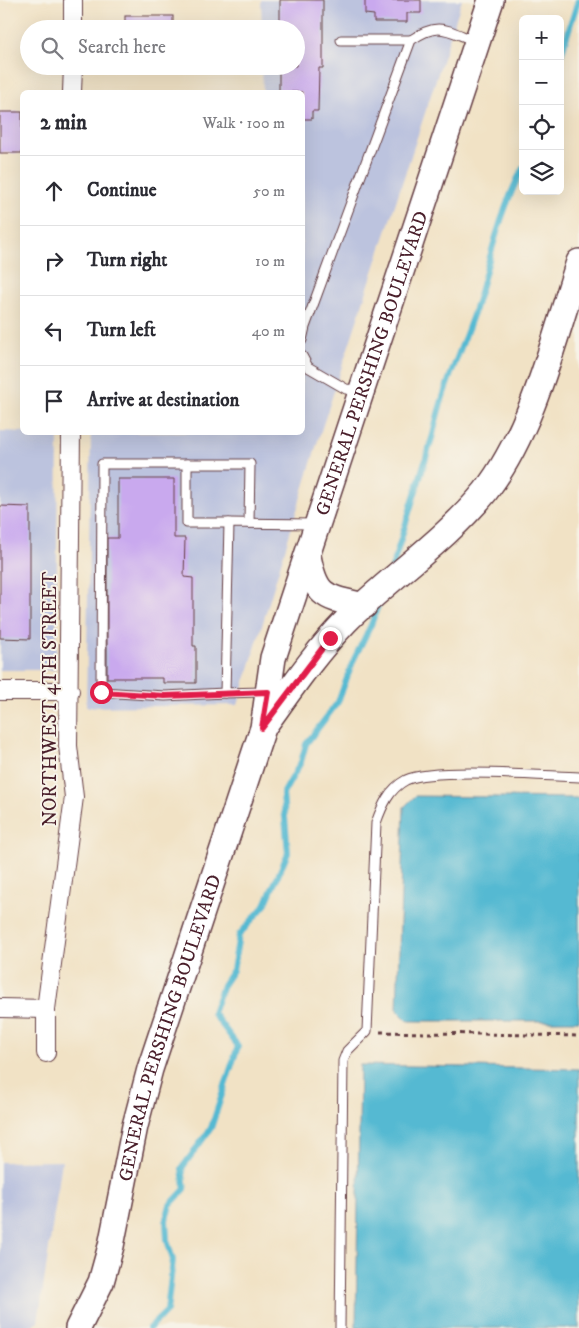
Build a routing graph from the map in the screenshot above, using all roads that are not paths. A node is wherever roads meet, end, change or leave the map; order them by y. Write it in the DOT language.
graph roads {
  1 [pos="73,0"];
  2 [pos="491,0"];
  3 [pos="73,20"];
  4 [pos="341,40"];
  5 [pos="410,40"];
  6 [pos="477,42"];
  7 [pos="72,75"];
  8 [pos="72,90"];
  9 [pos="579,262"];
  10 [pos="305,327"];
  11 [pos="305,362"];
  12 [pos="362,390"];
  13 [pos="71,435"];
  14 [pos="187,464"];
  15 [pos="229,523"];
  16 [pos="249,523"];
  17 [pos="318,524"];
  18 [pos="308,556"];
  19 [pos="364,606"];
  20 [pos="0,691"];
  21 [pos="70,691"];
  22 [pos="268,692"];
  23 [pos="225,693"];
  24 [pos="262,728"];
  25 [pos="579,777"];
  26 [pos="0,1008"];
  27 [pos="46,1009"];
  28 [pos="46,1053"];
  29 [pos="78,1328"];
  30 [pos="340,1328"];
  1 -- 3 [label="street"];
  2 -- 6 [label="main road, GENERAL PERSHING BOULEVARD"];
  4 -- 5 [label="lane"];
  5 -- 6 [label="lane"];
  5 -- 10 [label="lane"];
  6 -- 12 [label="main road, GENERAL PERSHING BOULEVARD"];
  7 -- 8 [label="street"];
  9 -- 19 [label="main road, GENERAL PERSHING BOULEVARD"];
  11 -- 12 [label="lane"];
  12 -- 17 [label="main road, GENERAL PERSHING BOULEVARD"];
  13 -- 21 [label="street, NORTHWEST 4TH STREET"];
  14 -- 15 [label="lane"];
  14 -- 16 [label="lane"];
  14 -- 23 [label="lane"];
  15 -- 16 [label="lane"];
  15 -- 23 [label="lane"];
  16 -- 17 [label="lane"];
  17 -- 18 [label="main road, GENERAL PERSHING BOULEVARD"];
  18 -- 19 [label="main road"];
  18 -- 22 [label="main road, GENERAL PERSHING BOULEVARD"];
  19 -- 24 [label="main road, GENERAL PERSHING BOULEVARD"];
  20 -- 21 [label="street"];
  21 -- 27 [label="street, NORTHWEST 4TH STREET"];
  22 -- 23 [label="lane"];
  22 -- 24 [label="main road, GENERAL PERSHING BOULEVARD"];
  24 -- 29 [label="main road, GENERAL PERSHING BOULEVARD"];
  25 -- 30 [label="lane"];
  26 -- 27 [label="street"];
  27 -- 28 [label="street, NORTHWEST 4TH STREET"];
}
